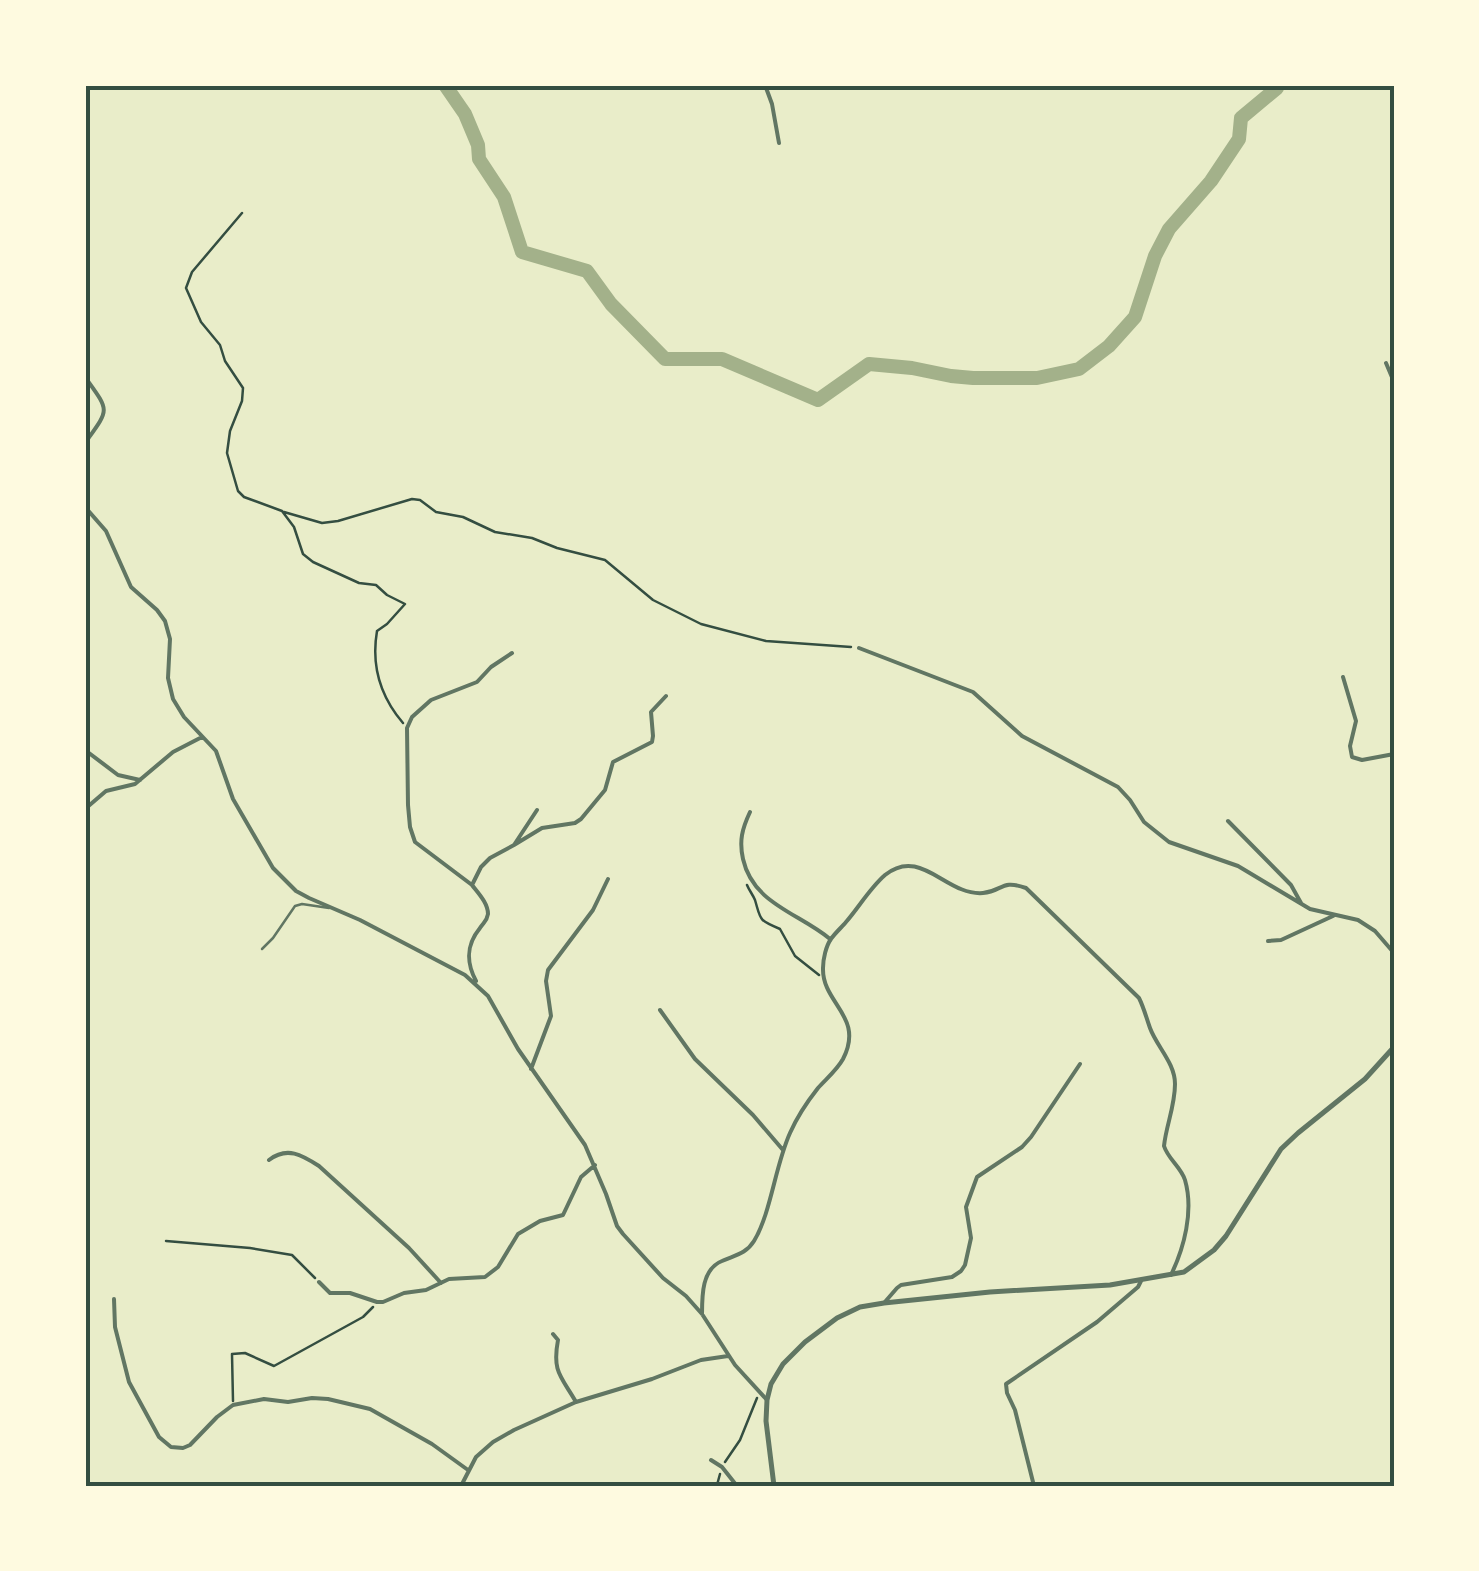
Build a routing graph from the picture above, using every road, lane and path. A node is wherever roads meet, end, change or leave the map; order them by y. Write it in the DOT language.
graph roads {
  1 [pos="765,85"];
  2 [pos="780,143"];
  3 [pos="242,212"];
  4 [pos="1386,363"];
  5 [pos="85,377"];
  6 [pos="1394,382"];
  7 [pos="85,443"];
  8 [pos="85,507"];
  9 [pos="282,511"];
  10 [pos="859,648"];
  11 [pos="512,652"];
  12 [pos="1342,677"];
  13 [pos="666,696"];
  14 [pos="407,728"];
  15 [pos="202,737"];
  16 [pos="85,750"];
  17 [pos="1394,754"];
  18 [pos="140,780"];
  19 [pos="85,809"];
  20 [pos="537,810"];
  21 [pos="750,812"];
  22 [pos="1228,821"];
  23 [pos="514,845"];
  24 [pos="744,864"];
  25 [pos="608,879"];
  26 [pos="472,886"];
  27 [pos="1301,904"];
  28 [pos="336,908"];
  29 [pos="1333,916"];
  30 [pos="830,939"];
  31 [pos="1268,941"];
  32 [pos="262,948"];
  33 [pos="1394,953"];
  34 [pos="824,979"];
  35 [pos="479,985"];
  36 [pos="660,1010"];
  37 [pos="1394,1047"];
  38 [pos="1080,1064"];
  39 [pos="531,1068"];
  40 [pos="783,1150"];
  41 [pos="270,1160"];
  42 [pos="594,1165"];
  43 [pos="166,1241"];
  44 [pos="1171,1275"];
  45 [pos="1141,1281"];
  46 [pos="319,1282"];
  47 [pos="441,1283"];
  48 [pos="114,1299"];
  49 [pos="377,1302"];
  50 [pos="884,1303"];
  51 [pos="702,1314"];
  52 [pos="552,1334"];
  53 [pos="728,1356"];
  54 [pos="760,1392"];
  55 [pos="767,1400"];
  56 [pos="576,1402"];
  57 [pos="233,1405"];
  58 [pos="710,1460"];
  59 [pos="722,1467"];
  60 [pos="468,1470"];
  61 [pos="461,1486"];
  62 [pos="714,1486"];
  63 [pos="736,1486"];
  64 [pos="774,1486"];
  65 [pos="1034,1486"];
  1 -- 2 [label="street"];
  3 -- 9 [label="path"];
  4 -- 6 [label="street"];
  5 -- 7 [label="street"];
  8 -- 15 [label="street"];
  9 -- 10 [label="path"];
  9 -- 14 [label="path"];
  10 -- 27 [label="street"];
  11 -- 14 [label="street"];
  12 -- 17 [label="street"];
  13 -- 23 [label="street"];
  14 -- 26 [label="street"];
  15 -- 18 [label="street"];
  15 -- 28 [label="street"];
  16 -- 18 [label="street"];
  18 -- 19 [label="street"];
  20 -- 23 [label="street"];
  21 -- 24 [label="street"];
  22 -- 27 [label="street"];
  23 -- 26 [label="street"];
  24 -- 30 [label="street"];
  24 -- 34 [label="path"];
  25 -- 39 [label="street"];
  26 -- 35 [label="street"];
  27 -- 29 [label="street"];
  28 -- 32 [label="lane"];
  28 -- 35 [label="street"];
  29 -- 31 [label="street"];
  29 -- 33 [label="street"];
  30 -- 34 [label="street"];
  30 -- 44 [label="street"];
  34 -- 40 [label="street"];
  35 -- 39 [label="street"];
  36 -- 40 [label="street"];
  37 -- 44 [label="street"];
  38 -- 50 [label="street"];
  39 -- 42 [label="street"];
  40 -- 51 [label="street"];
  41 -- 47 [label="street"];
  42 -- 47 [label="street"];
  42 -- 51 [label="street"];
  43 -- 46 [label="path"];
  44 -- 45 [label="street"];
  45 -- 50 [label="street"];
  45 -- 65 [label="street"];
  46 -- 49 [label="street"];
  47 -- 49 [label="street"];
  48 -- 57 [label="street"];
  49 -- 57 [label="path"];
  50 -- 55 [label="street"];
  51 -- 53 [label="street"];
  52 -- 56 [label="street"];
  53 -- 54 [label="street"];
  53 -- 56 [label="street"];
  54 -- 55 [label="street"];
  54 -- 59 [label="path"];
  55 -- 64 [label="street"];
  56 -- 60 [label="street"];
  57 -- 60 [label="street"];
  58 -- 59 [label="street"];
  59 -- 62 [label="path"];
  59 -- 63 [label="street"];
  60 -- 61 [label="street"];
}
